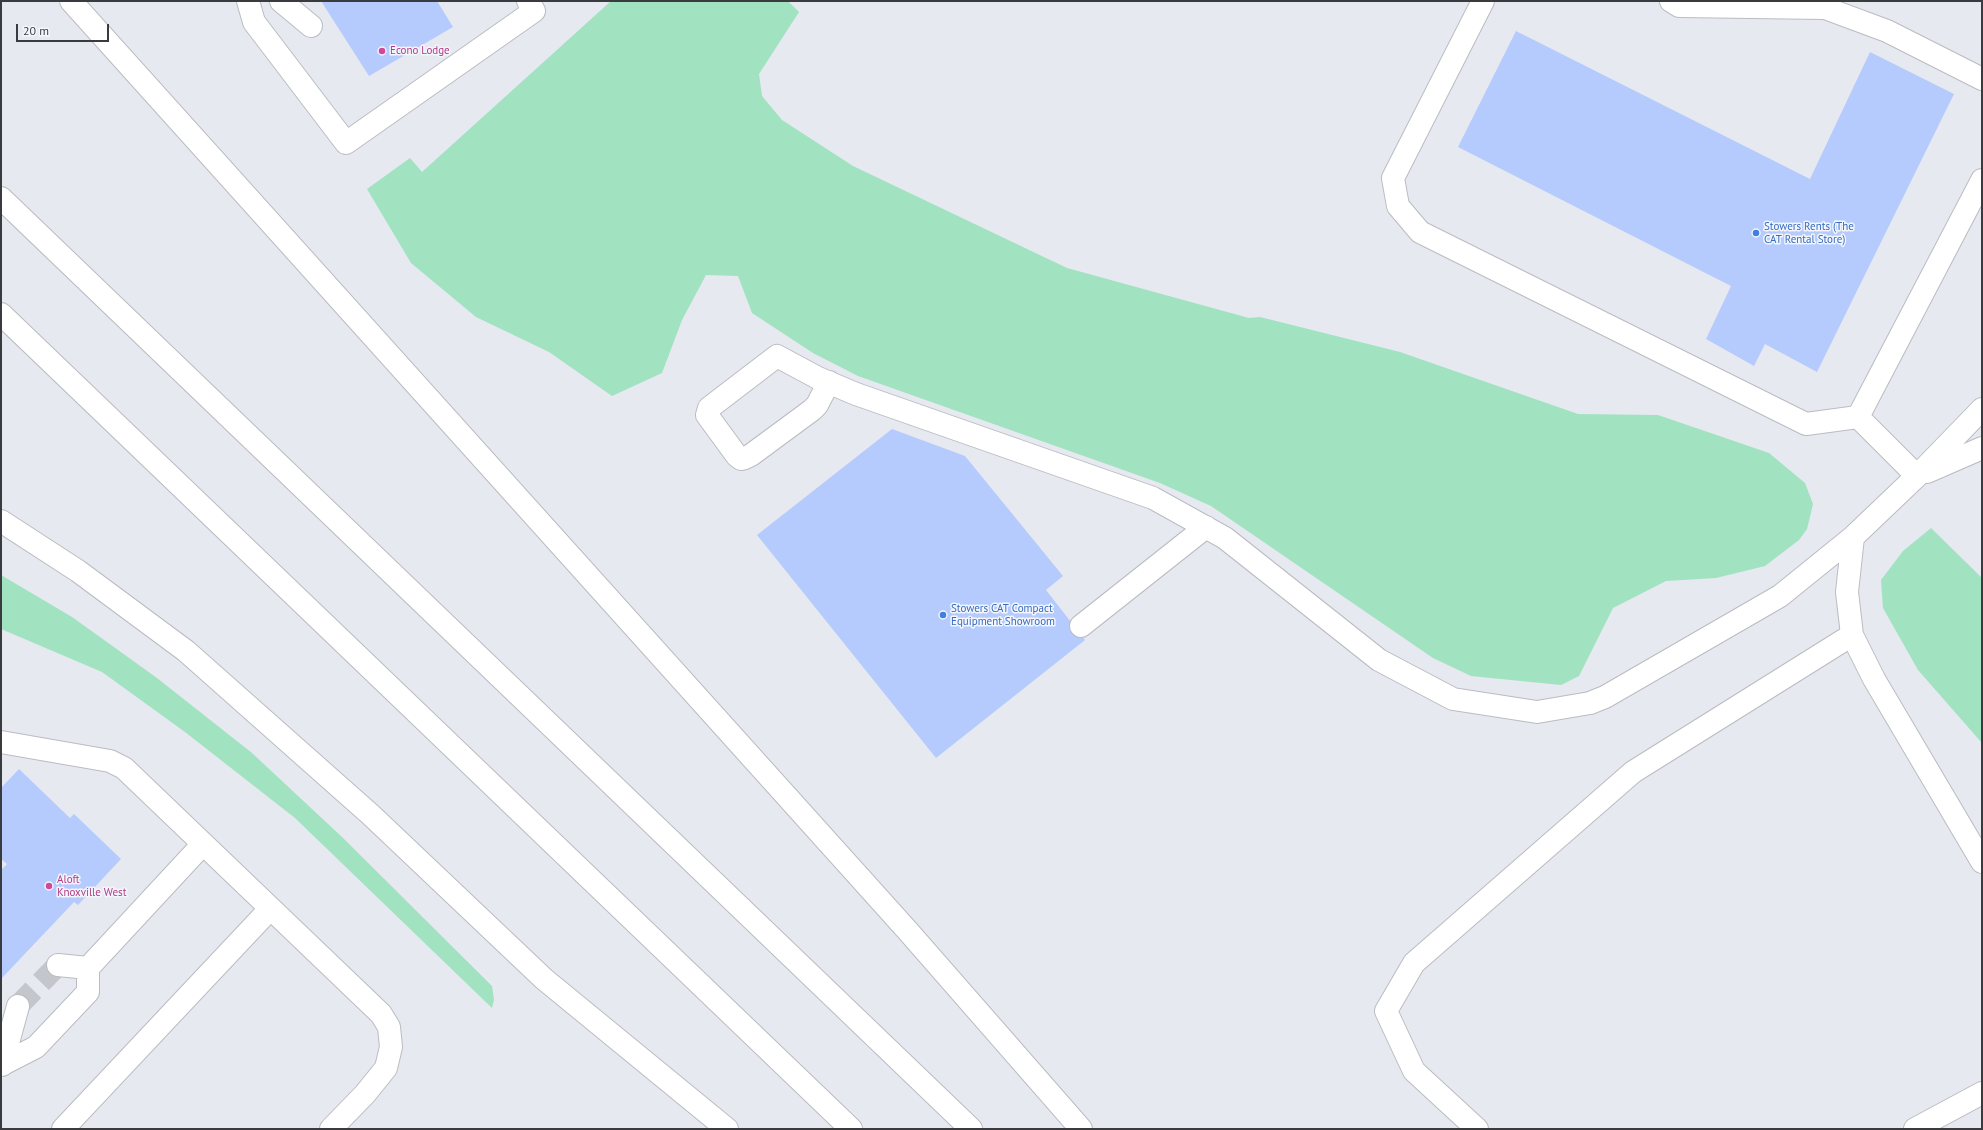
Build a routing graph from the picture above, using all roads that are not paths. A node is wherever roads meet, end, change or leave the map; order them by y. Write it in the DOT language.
graph roads {
  1 [pos="71,1"];
  2 [pos="248,1"];
  3 [pos="281,1"];
  4 [pos="528,1"];
  5 [pos="1483,1"];
  6 [pos="1671,1"];
  7 [pos="311,26"];
  8 [pos="1982,79"];
  9 [pos="1982,180"];
  10 [pos="1,198"];
  11 [pos="1,314"];
  12 [pos="828,382"];
  13 [pos="1982,409"];
  14 [pos="1858,417"];
  15 [pos="1982,448"];
  16 [pos="1916,476"];
  17 [pos="1,521"];
  18 [pos="1206,527"];
  19 [pos="1853,537"];
  20 [pos="1081,626"];
  21 [pos="1852,635"];
  22 [pos="1,742"];
  23 [pos="203,844"];
  24 [pos="1982,862"];
  25 [pos="270,909"];
  26 [pos="58,965"];
  27 [pos="88,968"];
  28 [pos="18,1006"];
  29 [pos="1,1065"];
  30 [pos="1982,1092"];
  31 [pos="64,1129"];
  32 [pos="331,1129"];
  33 [pos="728,1129"];
  34 [pos="852,1129"];
  35 [pos="971,1129"];
  36 [pos="1081,1129"];
  37 [pos="1477,1129"];
  38 [pos="1915,1129"];
  1 -- 36 [label="main road"];
  2 -- 4 [label="main road"];
  3 -- 7 [label="main road"];
  5 -- 14 [label="main road"];
  6 -- 8 [label="main road"];
  9 -- 14 [label="main road"];
  10 -- 35 [label="main road"];
  11 -- 34 [label="main road"];
  12 -- 12 [label="main road"];
  12 -- 18 [label="main road"];
  13 -- 16 [label="main road"];
  14 -- 16 [label="main road"];
  15 -- 16 [label="main road"];
  16 -- 19 [label="main road"];
  17 -- 33 [label="main road"];
  18 -- 19 [label="main road"];
  18 -- 20 [label="main road"];
  19 -- 21 [label="main road"];
  21 -- 24 [label="main road"];
  21 -- 37 [label="main road"];
  22 -- 23 [label="main road"];
  23 -- 25 [label="main road"];
  23 -- 27 [label="main road"];
  25 -- 31 [label="main road"];
  25 -- 32 [label="main road"];
  26 -- 27 [label="main road"];
  27 -- 29 [label="main road"];
  28 -- 29 [label="main road"];
  30 -- 38 [label="main road"];
}
